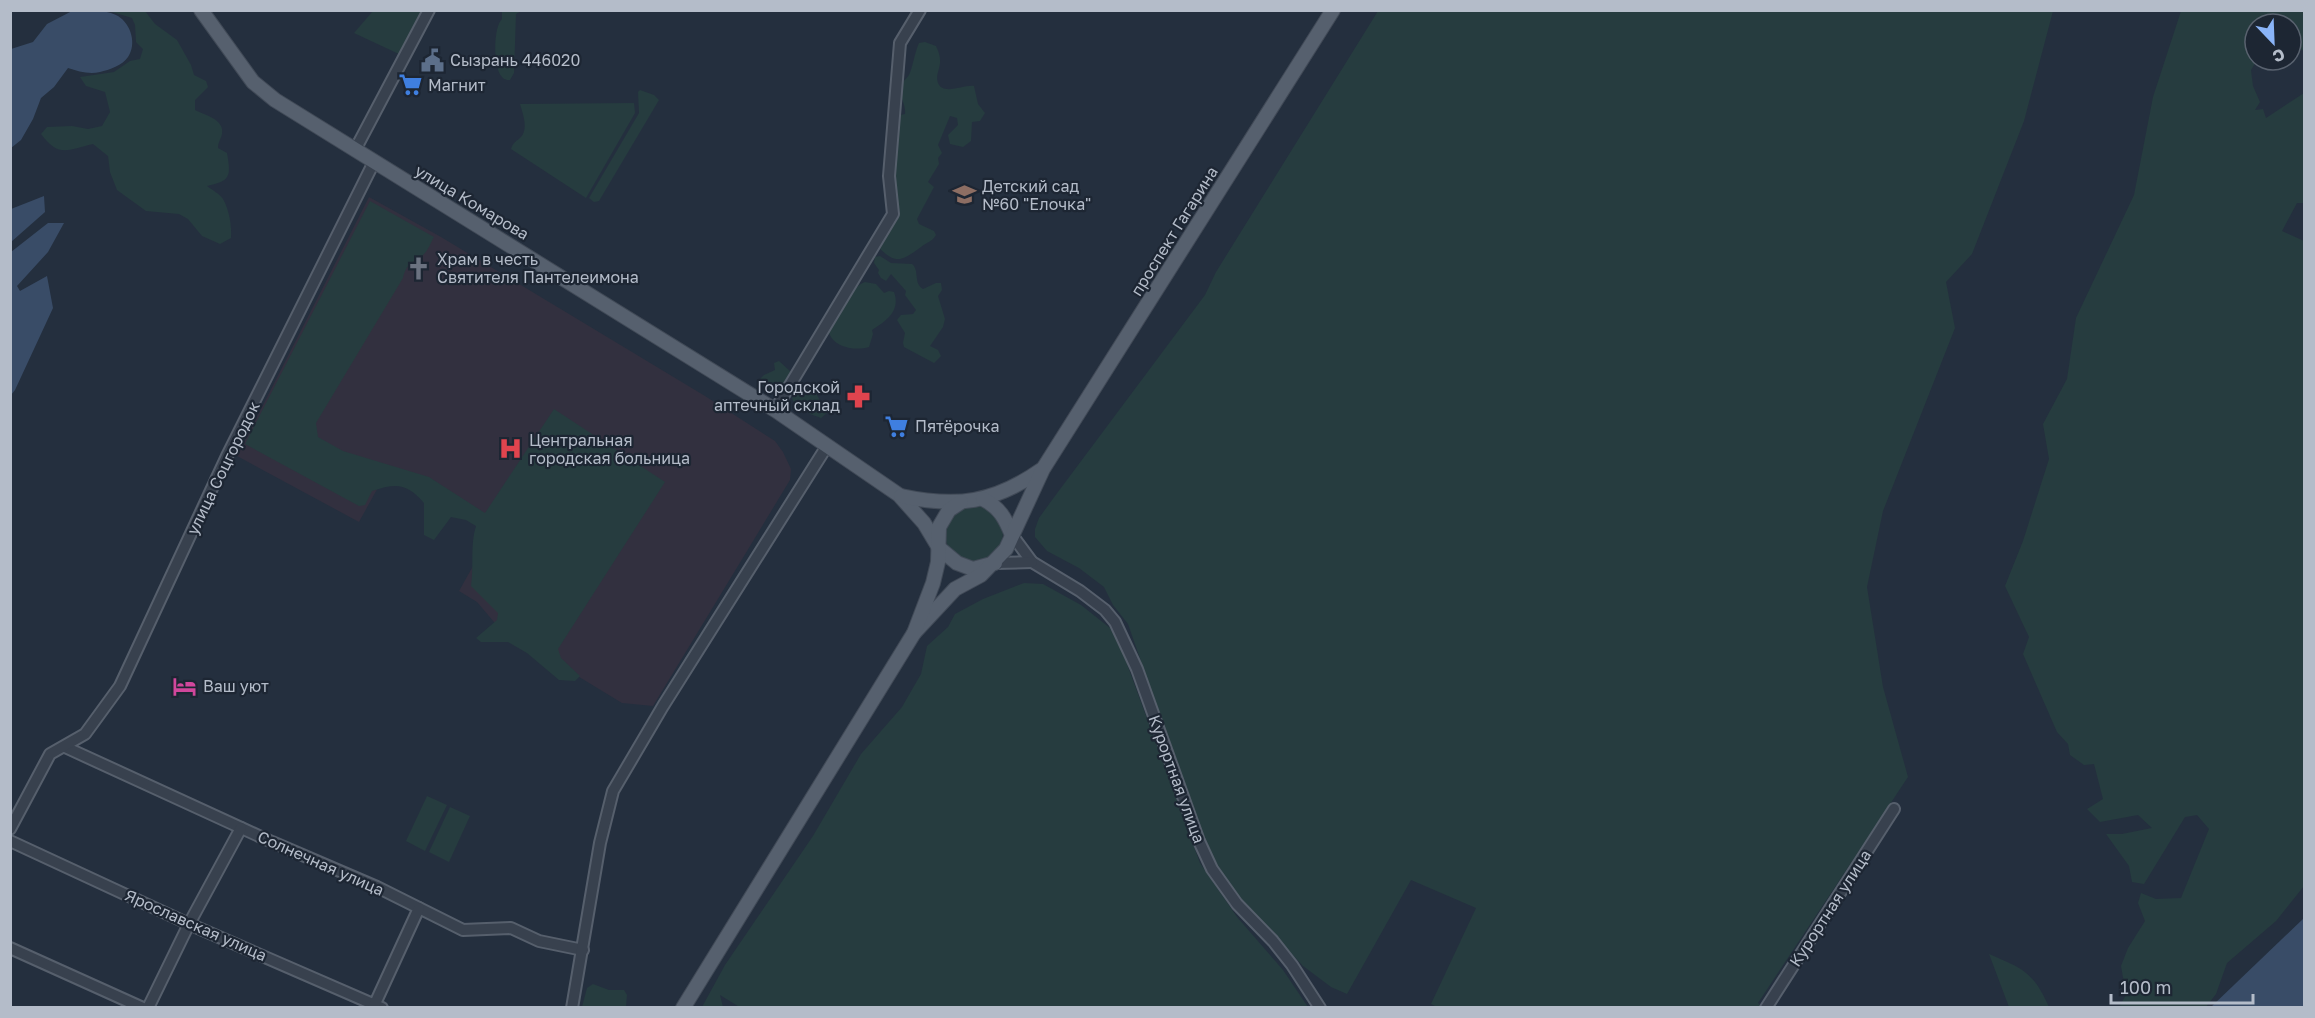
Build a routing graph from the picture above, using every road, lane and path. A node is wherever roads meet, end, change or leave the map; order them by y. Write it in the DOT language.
graph roads {
  1 [pos="201,10"];
  2 [pos="429,10"];
  3 [pos="920,10"];
  4 [pos="1333,10"];
  5 [pos="355,150"];
  6 [pos="374,162"];
  7 [pos="775,410"];
  8 [pos="827,446"];
  9 [pos="1043,469"];
  10 [pos="899,495"];
  11 [pos="983,499"];
  12 [pos="961,502"];
  13 [pos="1012,535"];
  14 [pos="939,548"];
  15 [pos="1032,562"];
  16 [pos="995,563"];
  17 [pos="914,633"];
  18 [pos="65,747"];
  19 [pos="1894,809"];
  20 [pos="241,828"];
  21 [pos="10,829"];
  22 [pos="10,841"];
  23 [pos="419,908"];
  24 [pos="189,924"];
  25 [pos="10,948"];
  26 [pos="583,950"];
  27 [pos="376,1006"];
  28 [pos="143,1008"];
  29 [pos="148,1008"];
  30 [pos="572,1008"];
  31 [pos="683,1008"];
  32 [pos="1320,1008"];
  33 [pos="1766,1008"];
  1 -- 5 [label="main road, улица Комарова"];
  2 -- 5 [label="street"];
  3 -- 7 [label="street"];
  4 -- 9 [label="main road, проспект Гагарина"];
  5 -- 6 [label="main road, улица Комарова"];
  6 -- 7 [label="main road, улица Комарова"];
  6 -- 18 [label="street, улица Соцгородок"];
  7 -- 8 [label="main road, улица Комарова"];
  8 -- 10 [label="main road, улица Комарова"];
  8 -- 26 [label="street"];
  9 -- 11 [label="main road, проспект Гагарина"];
  9 -- 13 [label="main road, проспект Гагарина"];
  10 -- 12 [label="main road"];
  10 -- 14 [label="main road"];
  11 -- 12 [label="main road"];
  11 -- 13 [label="main road"];
  12 -- 14 [label="main road"];
  13 -- 15 [label="street, Курортная улица"];
  13 -- 16 [label="main road"];
  14 -- 16 [label="main road"];
  14 -- 17 [label="main road"];
  15 -- 16 [label="street"];
  15 -- 32 [label="street, Курортная улица"];
  16 -- 17 [label="main road"];
  17 -- 31 [label="main road"];
  18 -- 20 [label="street, Солнечная улица"];
  18 -- 21 [label="street, улица Соцгородок"];
  19 -- 33 [label="street, Курортная улица"];
  20 -- 23 [label="street, Солнечная улица"];
  20 -- 24 [label="street"];
  22 -- 24 [label="street, Ярославская улица"];
  23 -- 26 [label="street, Солнечная улица"];
  23 -- 27 [label="street"];
  24 -- 27 [label="street, Ярославская улица"];
  24 -- 29 [label="street"];
  25 -- 28 [label="street"];
  26 -- 30 [label="street"];
}
